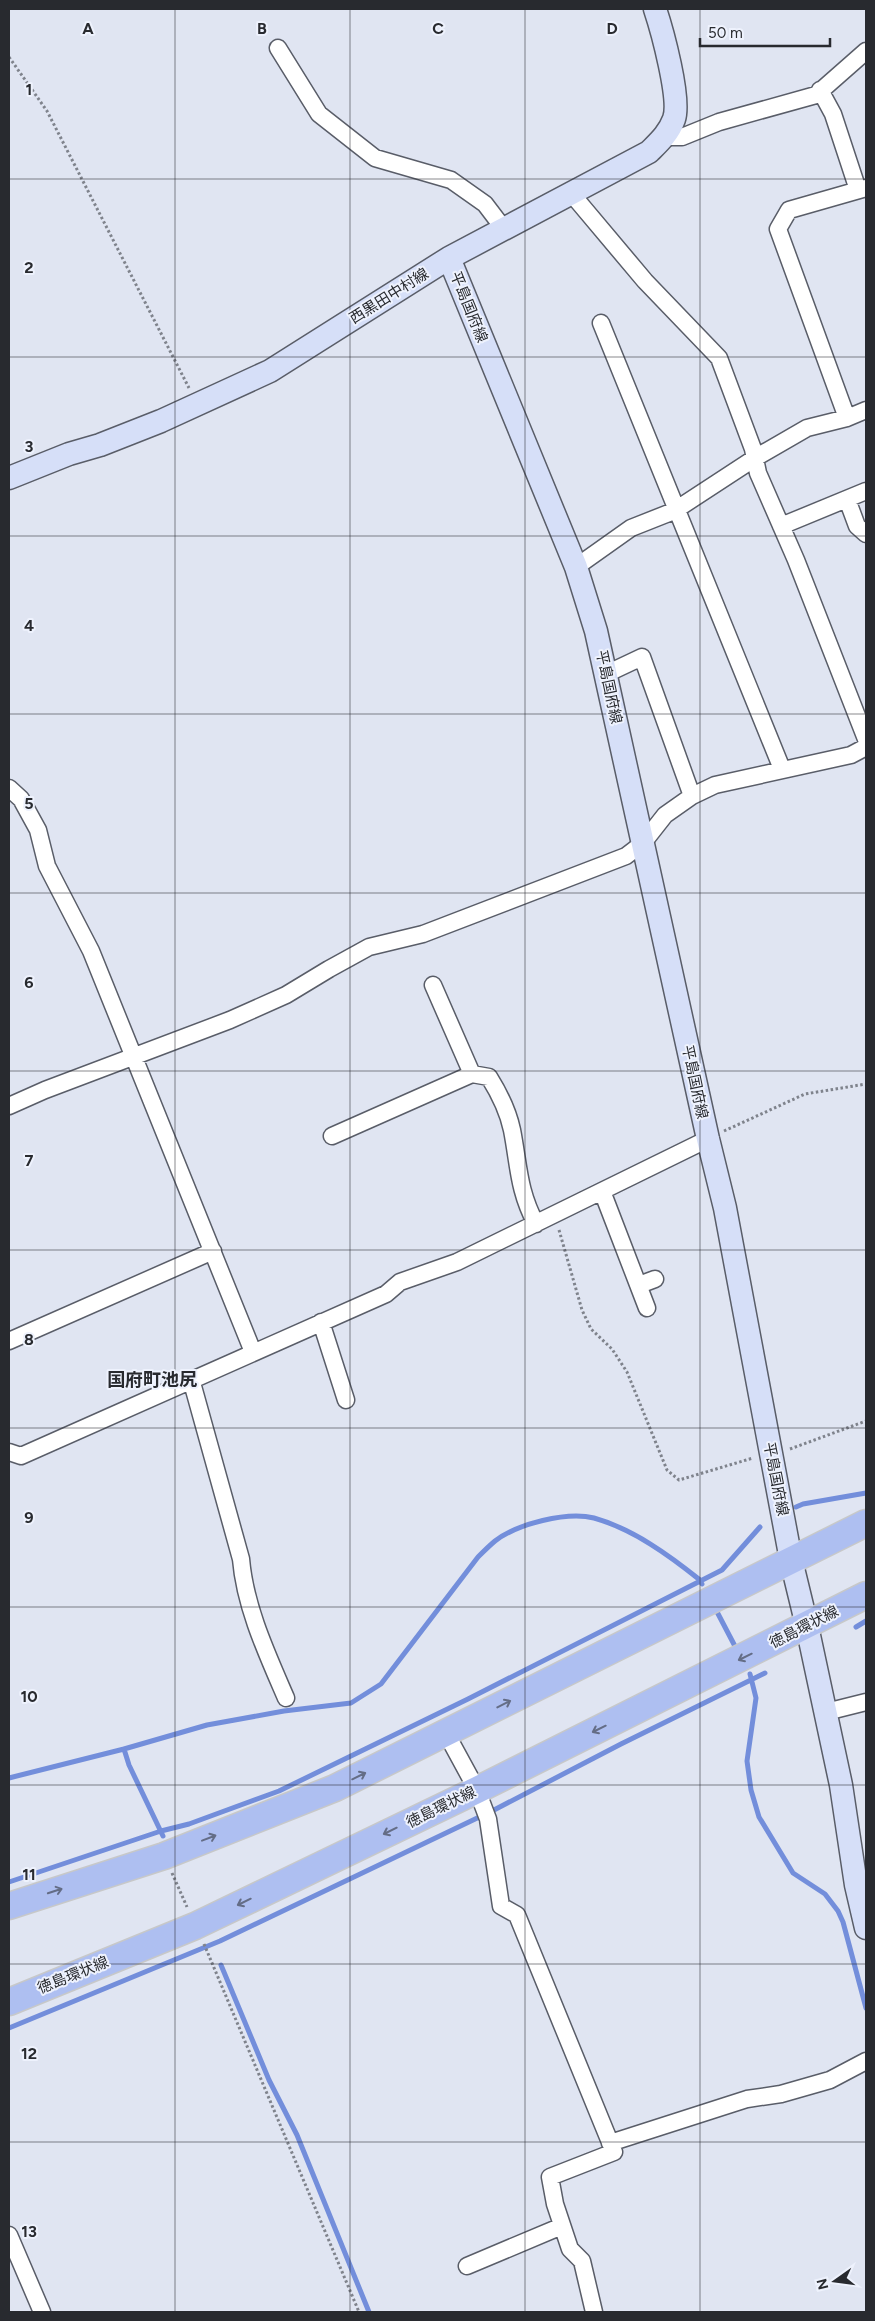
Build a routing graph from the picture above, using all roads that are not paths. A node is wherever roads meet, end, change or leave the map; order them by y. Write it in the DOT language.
graph roads {
  1 [pos="655,9"];
  2 [pos="278,48"];
  3 [pos="866,52"];
  4 [pos="820,90"];
  5 [pos="665,137"];
  6 [pos="862,189"];
  7 [pos="571,194"];
  8 [pos="504,229"];
  9 [pos="449,258"];
  10 [pos="601,323"];
  11 [pos="866,410"];
  12 [pos="847,418"];
  13 [pos="755,458"];
  14 [pos="9,478"];
  15 [pos="866,491"];
  16 [pos="847,499"];
  17 [pos="678,509"];
  18 [pos="781,526"];
  19 [pos="866,534"];
  20 [pos="576,567"];
  21 [pos="606,674"];
  22 [pos="866,740"];
  23 [pos="866,747"];
  24 [pos="782,769"];
  25 [pos="9,788"];
  26 [pos="692,796"];
  27 [pos="643,843"];
  28 [pos="433,985"];
  29 [pos="134,1057"];
  30 [pos="472,1074"];
  31 [pos="9,1106"];
  32 [pos="332,1136"];
  33 [pos="708,1139"];
  34 [pos="602,1191"];
  35 [pos="536,1224"];
  36 [pos="213,1251"];
  37 [pos="655,1279"];
  38 [pos="639,1285"];
  39 [pos="647,1308"];
  40 [pos="321,1322"];
  41 [pos="9,1341"];
  42 [pos="254,1352"];
  43 [pos="191,1379"];
  44 [pos="346,1400"];
  45 [pos="9,1452"];
  46 [pos="866,1522"];
  47 [pos="791,1560"];
  48 [pos="866,1595"];
  49 [pos="807,1626"];
  50 [pos="286,1698"];
  51 [pos="866,1702"];
  52 [pos="826,1712"];
  53 [pos="446,1733"];
  54 [pos="483,1806"];
  55 [pos="9,1906"];
  56 [pos="865,1921"];
  57 [pos="9,2002"];
  58 [pos="866,2061"];
  59 [pos="610,2143"];
  60 [pos="562,2226"];
  61 [pos="9,2235"];
  62 [pos="467,2266"];
  63 [pos="42,2312"];
  64 [pos="594,2312"];
  1 -- 5 [label="main road, 西黒田中村線"];
  2 -- 8 [label="street"];
  3 -- 4 [label="street"];
  4 -- 5 [label="street"];
  4 -- 6 [label="street"];
  5 -- 7 [label="main road, 西黒田中村線"];
  6 -- 12 [label="street"];
  7 -- 8 [label="main road, 西黒田中村線"];
  7 -- 13 [label="street"];
  8 -- 9 [label="main road, 西黒田中村線"];
  9 -- 14 [label="main road, 西黒田中村線"];
  9 -- 20 [label="main road, 平島国府線"];
  10 -- 17 [label="street"];
  11 -- 12 [label="street"];
  12 -- 13 [label="street"];
  13 -- 17 [label="street"];
  13 -- 18 [label="street"];
  15 -- 16 [label="street"];
  16 -- 18 [label="street"];
  16 -- 19 [label="street"];
  17 -- 20 [label="street"];
  17 -- 24 [label="street"];
  18 -- 22 [label="street"];
  20 -- 21 [label="main road, 平島国府線"];
  21 -- 26 [label="street"];
  21 -- 27 [label="main road, 平島国府線"];
  23 -- 24 [label="street"];
  24 -- 26 [label="street"];
  25 -- 29 [label="street"];
  26 -- 27 [label="street"];
  27 -- 29 [label="street"];
  27 -- 33 [label="main road, 平島国府線"];
  28 -- 30 [label="street"];
  29 -- 31 [label="street"];
  29 -- 36 [label="street"];
  30 -- 32 [label="street"];
  30 -- 35 [label="street"];
  33 -- 34 [label="street"];
  33 -- 47 [label="main road, 平島国府線"];
  34 -- 35 [label="street"];
  34 -- 38 [label="street"];
  35 -- 40 [label="street"];
  36 -- 41 [label="street"];
  36 -- 42 [label="street"];
  37 -- 38 [label="street"];
  38 -- 39 [label="street"];
  40 -- 42 [label="street"];
  40 -- 44 [label="street"];
  42 -- 43 [label="street"];
  43 -- 45 [label="street"];
  43 -- 50 [label="street"];
  46 -- 47 [label="main road"];
  47 -- 49 [label="main road, 平島国府線"];
  53 -- 47 [label="main road, one-way"];
  48 -- 49 [label="main road, 徳島環状線"];
  49 -- 52 [label="main road, 平島国府線"];
  49 -- 54 [label="main road, 徳島環状線, one-way"];
  51 -- 52 [label="street"];
  52 -- 56 [label="main road, 平島国府線"];
  53 -- 54 [label="street"];
  55 -- 53 [label="main road, one-way"];
  54 -- 57 [label="main road, 徳島環状線, one-way"];
  54 -- 59 [label="street"];
  58 -- 59 [label="street"];
  59 -- 60 [label="street"];
  60 -- 62 [label="street"];
  60 -- 64 [label="street"];
  61 -- 63 [label="street"];
}
